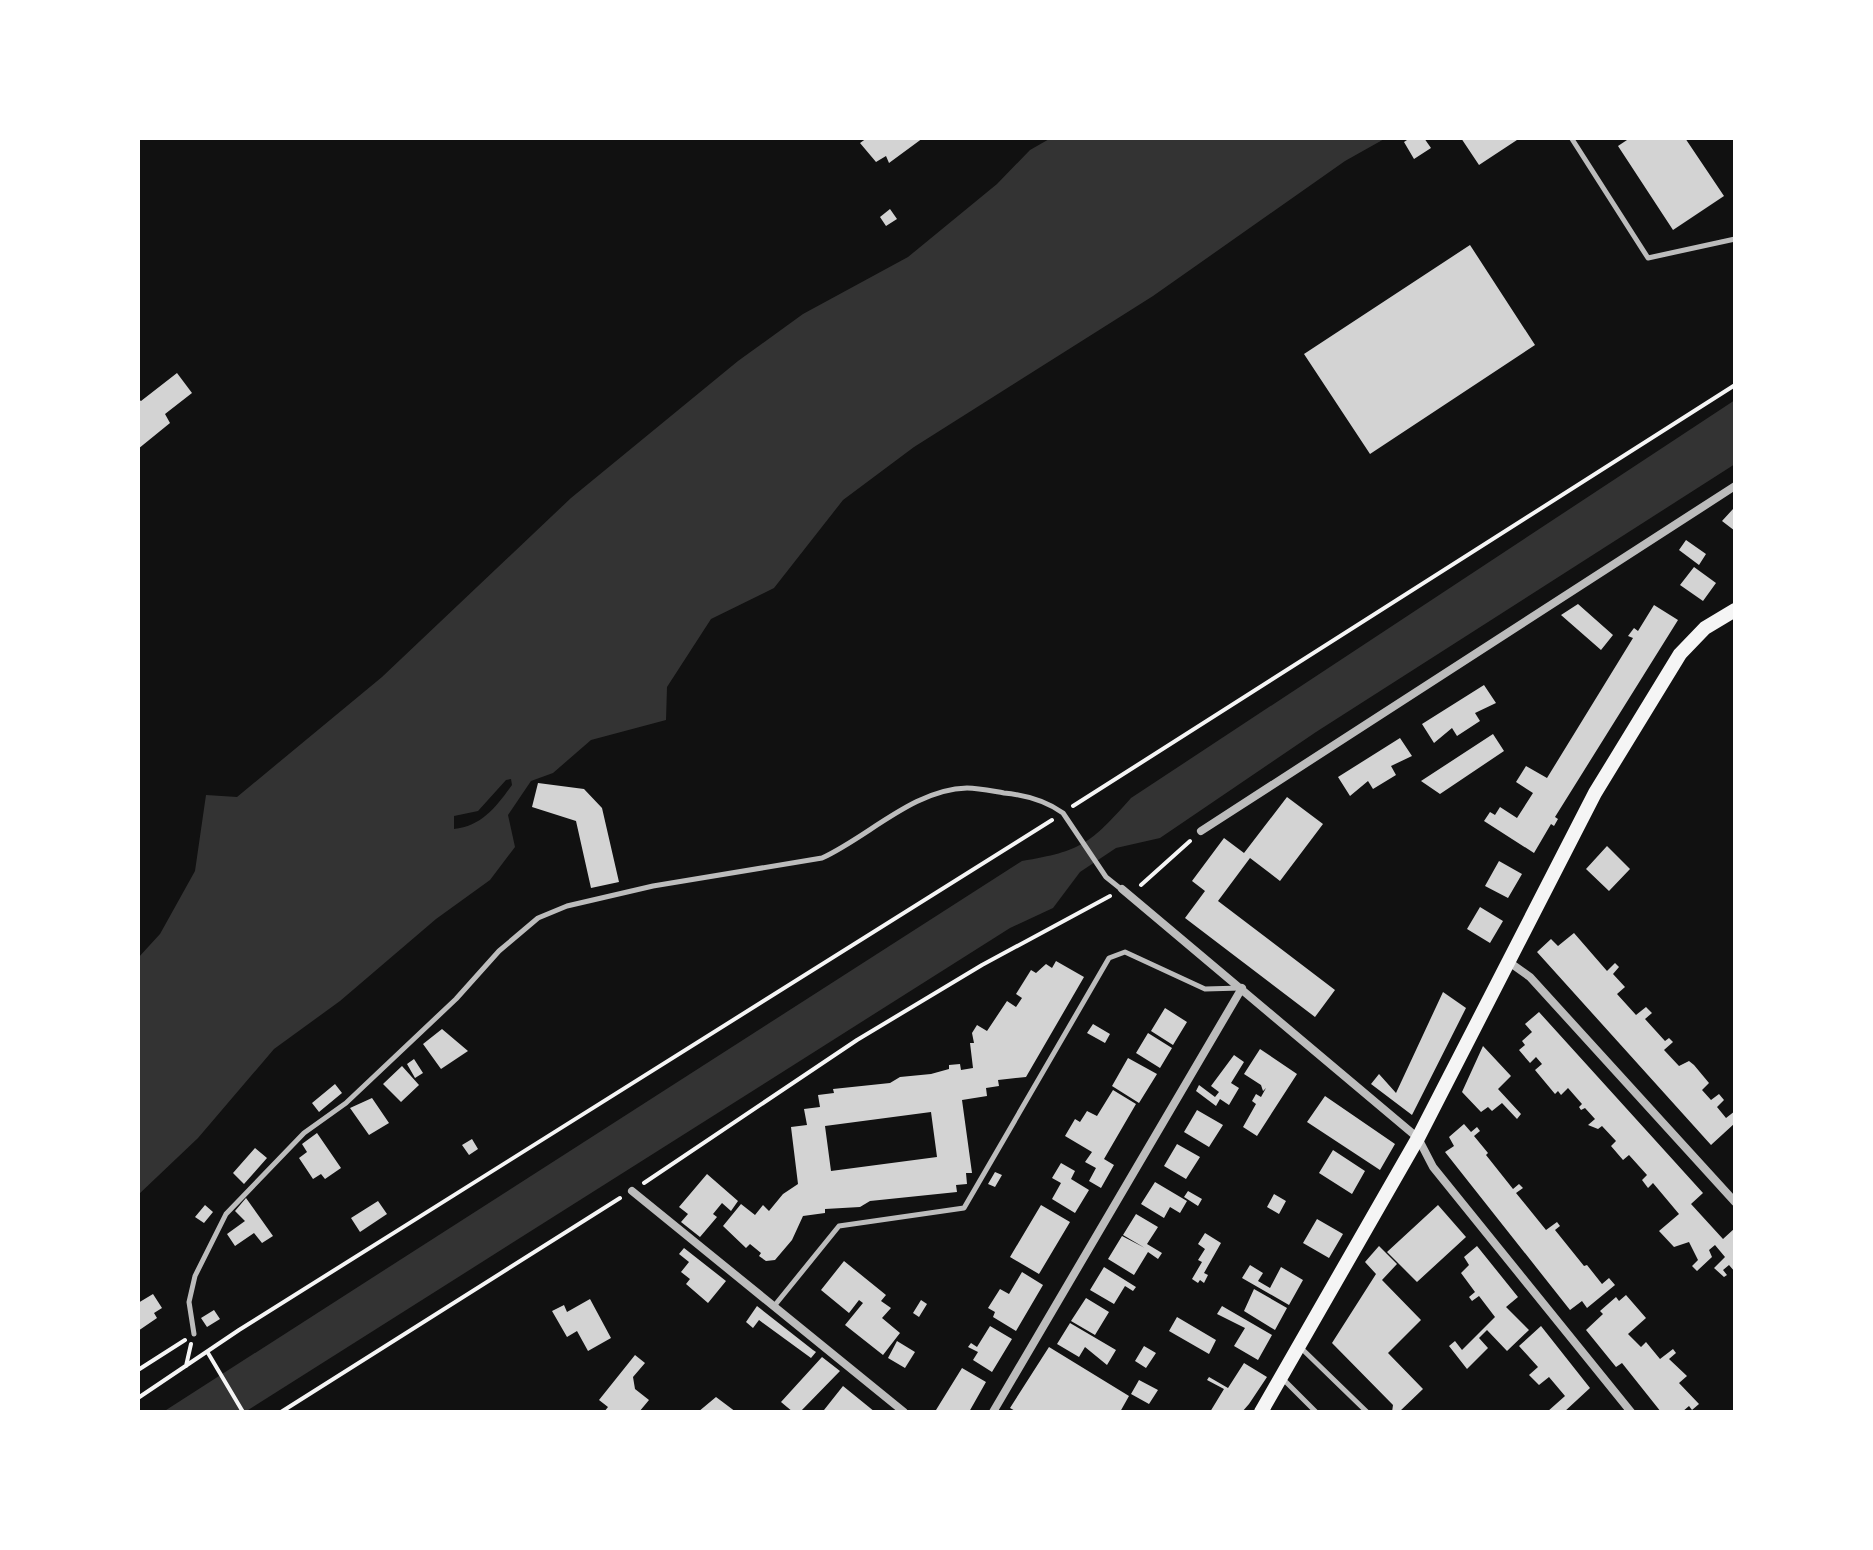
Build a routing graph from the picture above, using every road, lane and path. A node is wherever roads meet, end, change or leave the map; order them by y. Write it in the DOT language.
graph roads {
  1 [pos="1572,139"];
  2 [pos="1735,239"];
  3 [pos="1735,385"];
  4 [pos="1735,486"];
  5 [pos="1735,610"];
  6 [pos="1063,813"];
  7 [pos="1201,831"];
  8 [pos="1122,889"];
  9 [pos="1509,962"];
  10 [pos="1242,988"];
  11 [pos="1418,1138"];
  12 [pos="632,1191"];
  13 [pos="1735,1202"];
  14 [pos="775,1305"];
  15 [pos="194,1334"];
  16 [pos="1299,1346"];
  17 [pos="208,1353"];
  18 [pos="186,1366"];
  19 [pos="138,1370"];
  20 [pos="1282,1377"];
  21 [pos="138,1398"];
  22 [pos="901,1411"];
  23 [pos="243,1412"];
  24 [pos="281,1412"];
  25 [pos="993,1412"];
  26 [pos="1261,1412"];
  27 [pos="1316,1412"];
  28 [pos="1367,1412"];
  29 [pos="1631,1412"];
  1 -- 2 [label="lane"];
  3 -- 6 [label="path"];
  4 -- 7 [label="street"];
  5 -- 9 [label="main road"];
  6 -- 8 [label="lane"];
  6 -- 15 [label="lane"];
  6 -- 17 [label="path"];
  7 -- 8 [label="path"];
  8 -- 10 [label="street"];
  8 -- 12 [label="path"];
  9 -- 11 [label="main road"];
  9 -- 13 [label="street"];
  10 -- 11 [label="street"];
  10 -- 14 [label="lane"];
  10 -- 25 [label="street"];
  11 -- 16 [label="main road"];
  11 -- 29 [label="street"];
  12 -- 14 [label="street"];
  12 -- 24 [label="path"];
  14 -- 22 [label="street"];
  15 -- 18 [label="path"];
  15 -- 19 [label="path"];
  16 -- 20 [label="main road"];
  16 -- 28 [label="lane"];
  17 -- 18 [label="path"];
  17 -- 23 [label="path"];
  18 -- 21 [label="path"];
  20 -- 26 [label="main road"];
  20 -- 27 [label="lane"];
}
